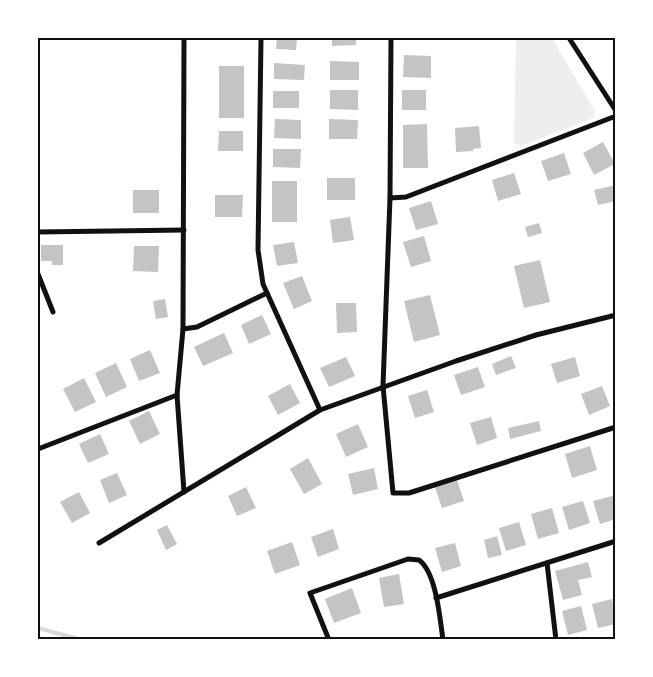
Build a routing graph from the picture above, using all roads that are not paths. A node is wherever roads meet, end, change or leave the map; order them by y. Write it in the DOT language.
graph roads {
  1 [pos="184,38"];
  2 [pos="261,38"];
  3 [pos="391,38"];
  4 [pos="568,38"];
  5 [pos="616,112"];
  6 [pos="616,116"];
  7 [pos="390,198"];
  8 [pos="184,230"];
  9 [pos="38,232"];
  10 [pos="38,274"];
  11 [pos="267,293"];
  12 [pos="53,312"];
  13 [pos="616,315"];
  14 [pos="183,329"];
  15 [pos="383,386"];
  16 [pos="177,395"];
  17 [pos="320,410"];
  18 [pos="616,427"];
  19 [pos="38,449"];
  20 [pos="184,492"];
  21 [pos="616,540"];
  22 [pos="99,543"];
  23 [pos="547,563"];
  24 [pos="436,598"];
  25 [pos="328,640"];
  26 [pos="443,640"];
  27 [pos="556,640"];
  1 -- 8 [label="street"];
  2 -- 11 [label="street"];
  3 -- 7 [label="street"];
  4 -- 5 [label="street"];
  6 -- 7 [label="street"];
  7 -- 15 [label="street"];
  8 -- 9 [label="street"];
  8 -- 14 [label="street"];
  10 -- 12 [label="street"];
  11 -- 14 [label="street"];
  11 -- 17 [label="street"];
  13 -- 15 [label="street"];
  14 -- 16 [label="street"];
  15 -- 17 [label="street"];
  15 -- 18 [label="street"];
  16 -- 19 [label="street"];
  16 -- 20 [label="street"];
  17 -- 20 [label="street"];
  20 -- 22 [label="street"];
  21 -- 23 [label="street"];
  23 -- 24 [label="street"];
  23 -- 27 [label="street"];
  24 -- 25 [label="street"];
  24 -- 26 [label="street"];
}
